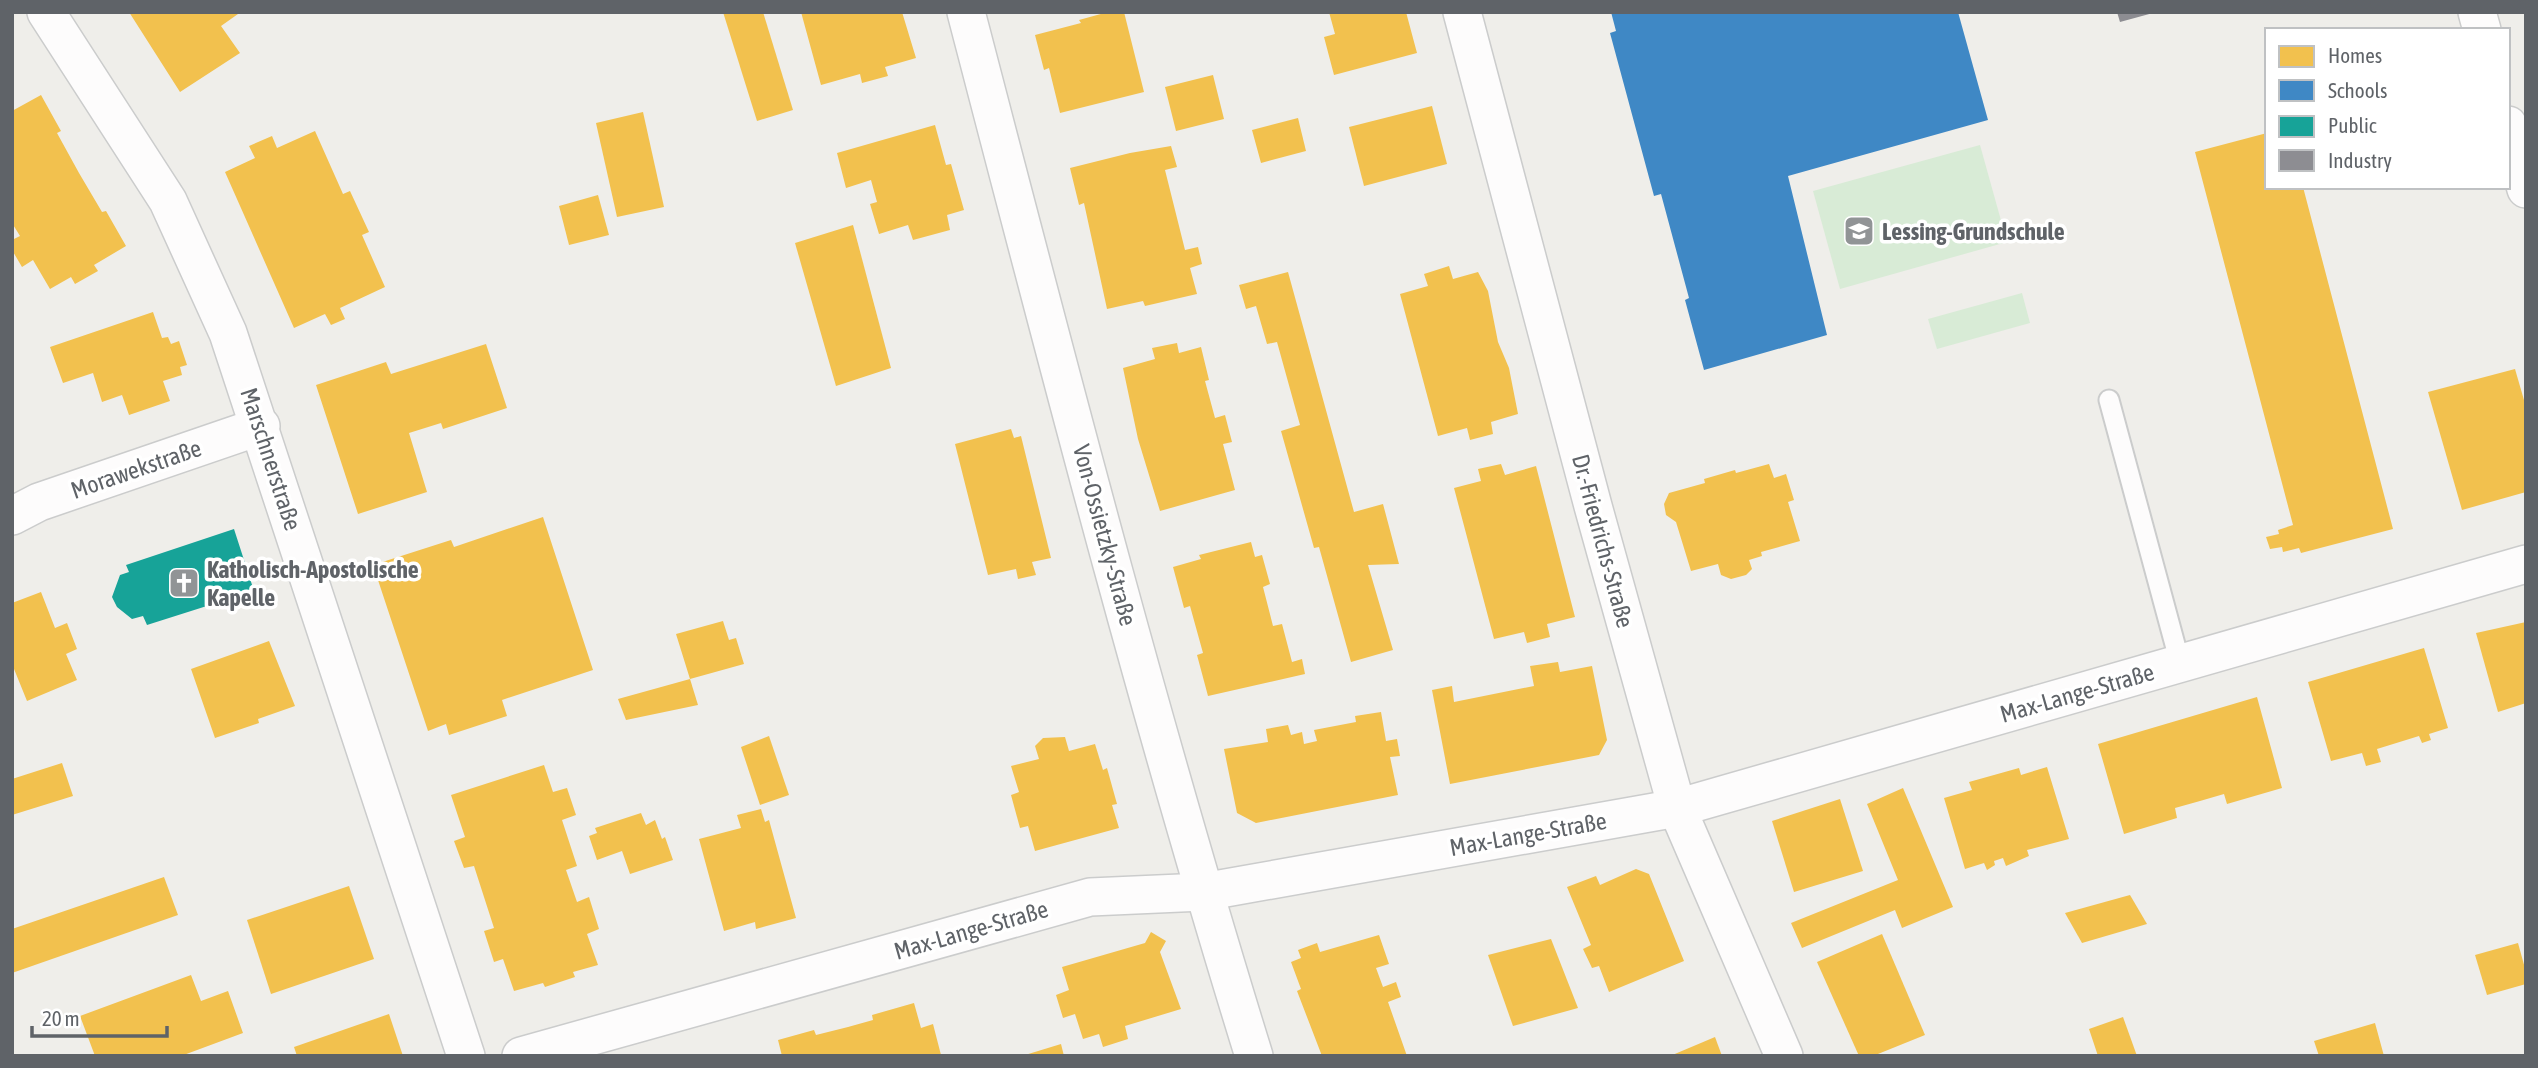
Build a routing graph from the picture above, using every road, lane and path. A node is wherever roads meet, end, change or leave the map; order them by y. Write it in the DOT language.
graph roads {
  1 [pos="46,12"];
  2 [pos="966,12"];
  3 [pos="1462,12"];
  4 [pos="2510,132"];
  5 [pos="2526,189"];
  6 [pos="2109,400"];
  7 [pos="261,426"];
  8 [pos="12,516"];
  9 [pos="2526,564"];
  10 [pos="2180,663"];
  11 [pos="1677,808"];
  12 [pos="1203,892"];
  13 [pos="466,1056"];
  14 [pos="521,1056"];
  15 [pos="1254,1056"];
  16 [pos="1783,1056"];
  1 -- 7 [label="street, Marschnerstraße"];
  2 -- 12 [label="street, Von-Ossietzky-Straße"];
  3 -- 11 [label="street, Dr.-Friedrichs-Straße"];
  4 -- 5 [label="street"];
  6 -- 10 [label="lane"];
  7 -- 8 [label="street, Morawekstraße"];
  7 -- 13 [label="street, Marschnerstraße"];
  9 -- 10 [label="street, Max-Lange-Straße"];
  10 -- 11 [label="street, Max-Lange-Straße"];
  11 -- 12 [label="street, Max-Lange-Straße"];
  11 -- 16 [label="street, Dr.-Friedrichs-Straße"];
  12 -- 14 [label="street, Max-Lange-Straße"];
  12 -- 15 [label="street, Von-Ossietzky-Straße"];
}
